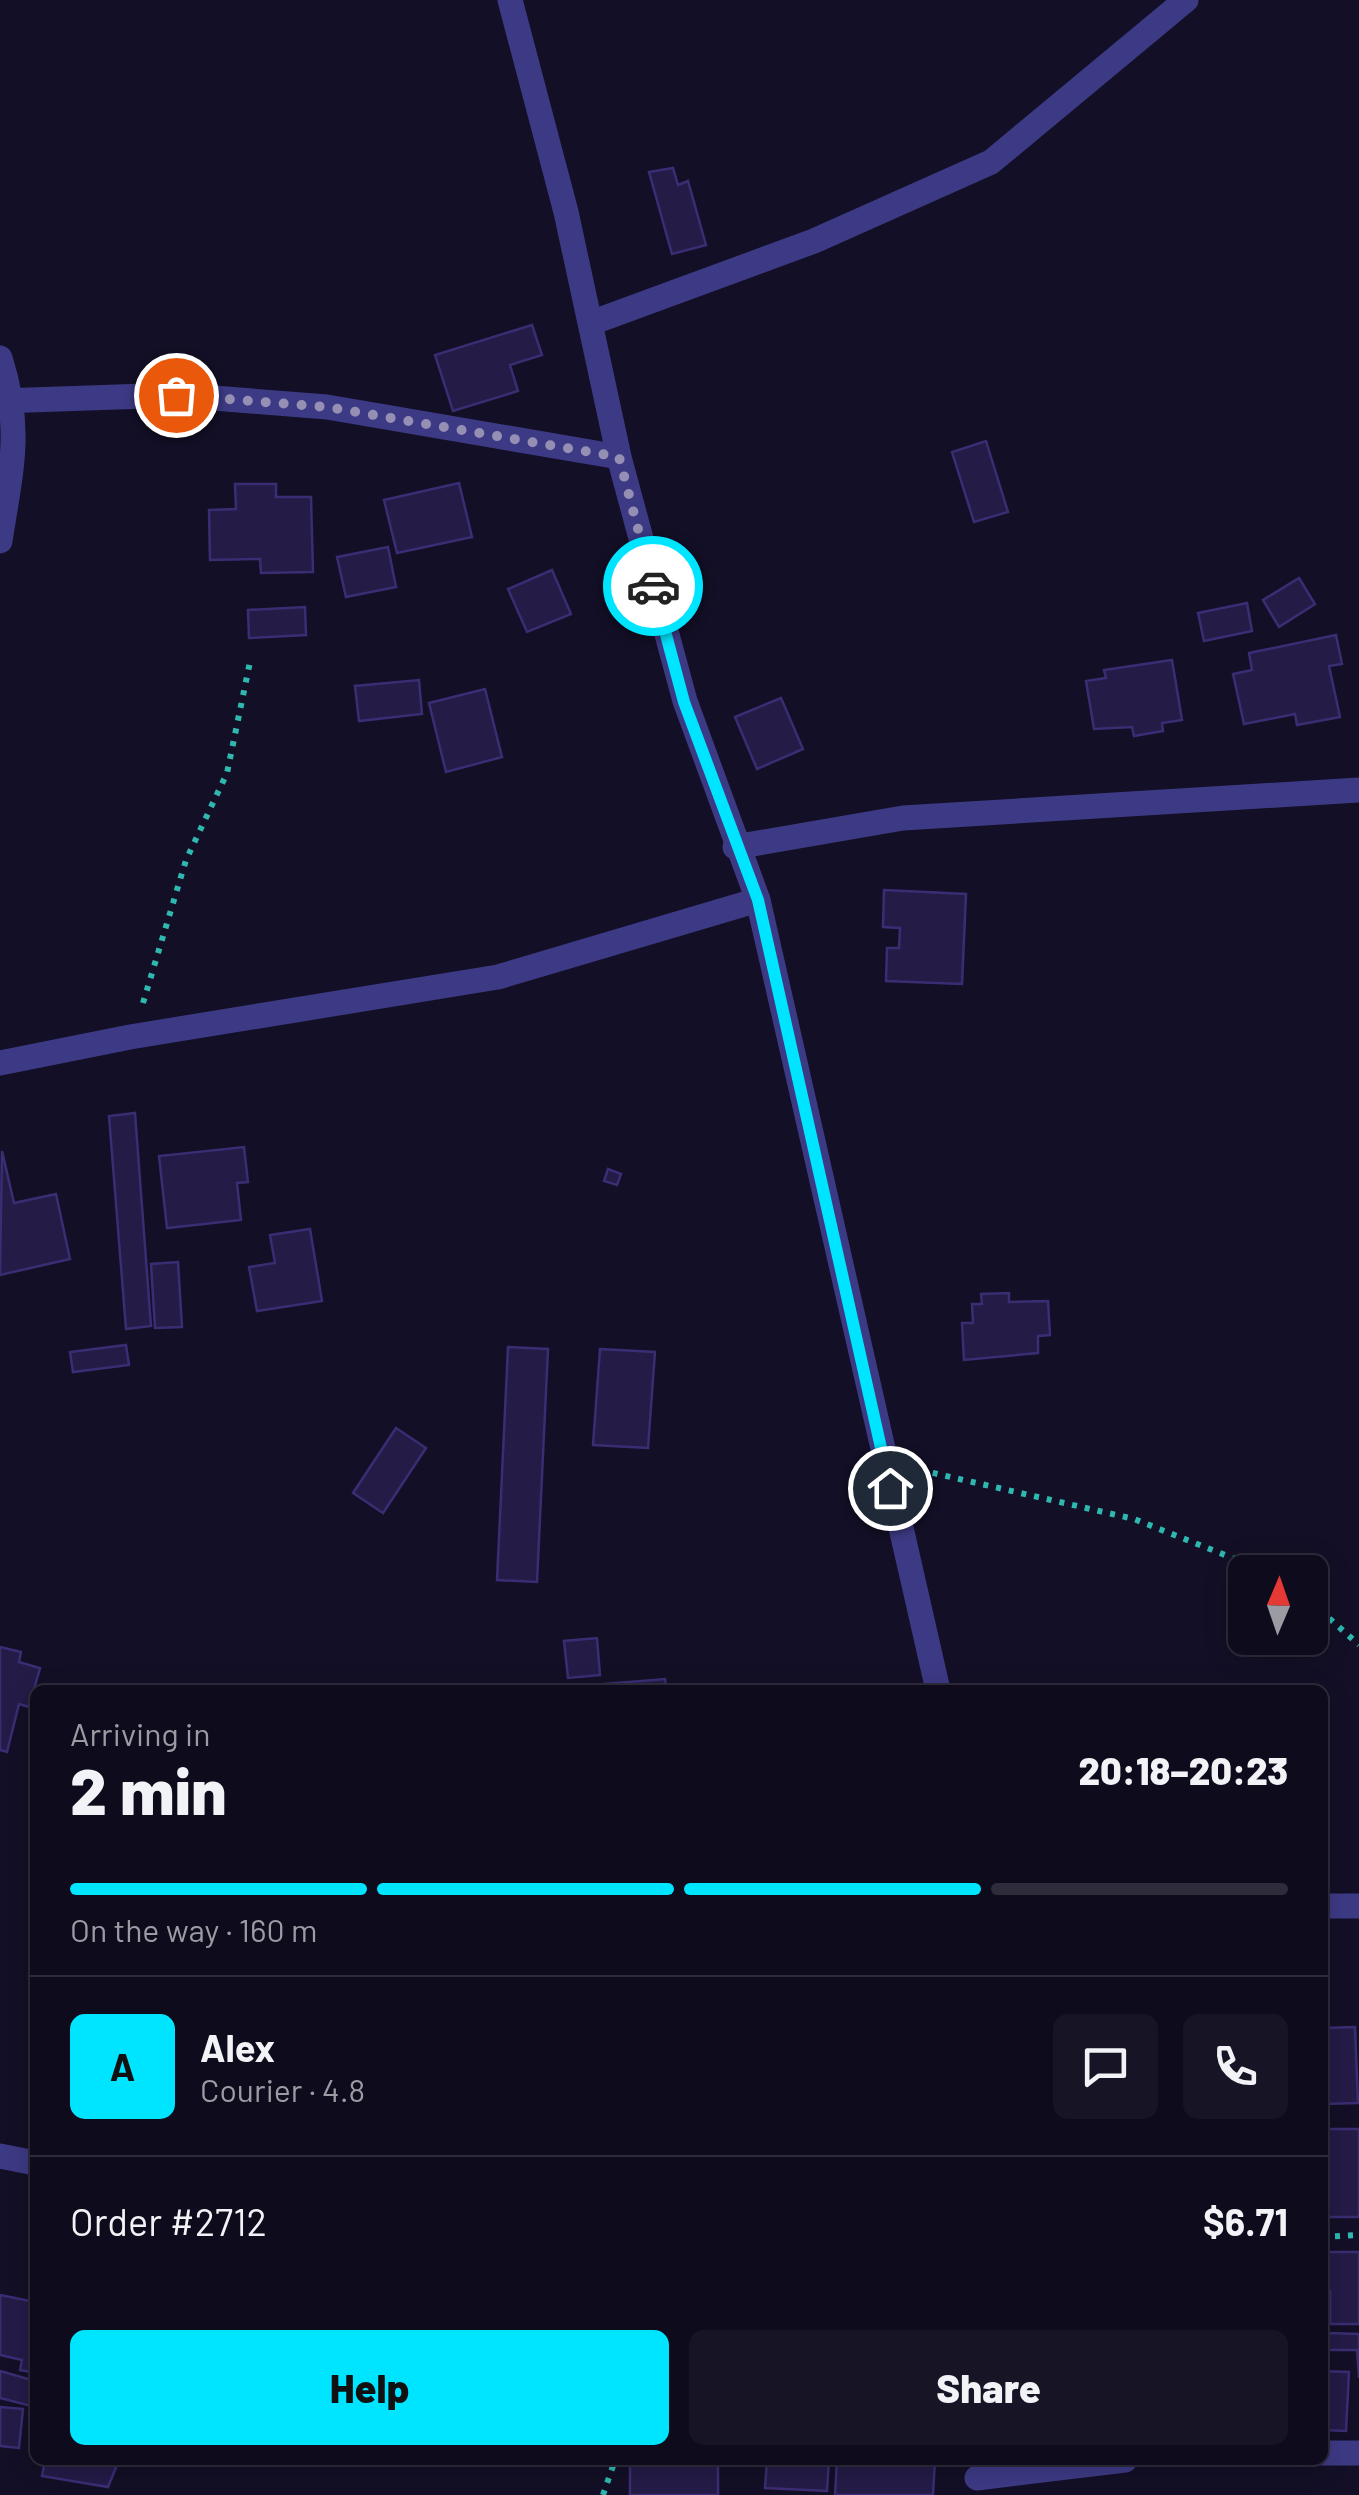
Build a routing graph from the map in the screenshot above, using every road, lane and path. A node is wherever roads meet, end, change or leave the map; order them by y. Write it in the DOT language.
graph roads {
  1 [pos="510,0"];
  2 [pos="1186,0"];
  3 [pos="591,323"];
  4 [pos="0,358"];
  5 [pos="7,402"];
  6 [pos="619,457"];
  7 [pos="0,541"];
  8 [pos="250,658"];
  9 [pos="1359,790"];
  10 [pos="734,847"];
  11 [pos="758,900"];
  12 [pos="130,1037"];
  13 [pos="0,1063"];
  14 [pos="882,1454"];
  15 [pos="1228,1556"];
  16 [pos="1328,1617"];
  17 [pos="1359,1645"];
  18 [pos="937,1685"];
  19 [pos="1328,1906"];
  20 [pos="1359,1906"];
  21 [pos="0,2156"];
  22 [pos="30,2162"];
  23 [pos="1359,2235"];
  24 [pos="1328,2237"];
  25 [pos="1328,2453"];
  26 [pos="1359,2453"];
  27 [pos="613,2465"];
  28 [pos="1084,2465"];
  29 [pos="978,2478"];
  30 [pos="603,2495"];
  1 -- 3 [label="street"];
  2 -- 3 [label="street"];
  3 -- 6 [label="street"];
  4 -- 5 [label="street"];
  5 -- 6 [label="street"];
  5 -- 7 [label="street"];
  6 -- 10 [label="street"];
  8 -- 12 [label="path"];
  9 -- 10 [label="street"];
  10 -- 11 [label="street"];
  11 -- 12 [label="street"];
  11 -- 14 [label="street"];
  12 -- 13 [label="street"];
  14 -- 15 [label="path"];
  14 -- 18 [label="street"];
  16 -- 17 [label="path"];
  19 -- 20 [label="street"];
  21 -- 22 [label="street"];
  23 -- 24 [label="path"];
  25 -- 26 [label="street"];
  27 -- 30 [label="path"];
  28 -- 29 [label="street"];
}
